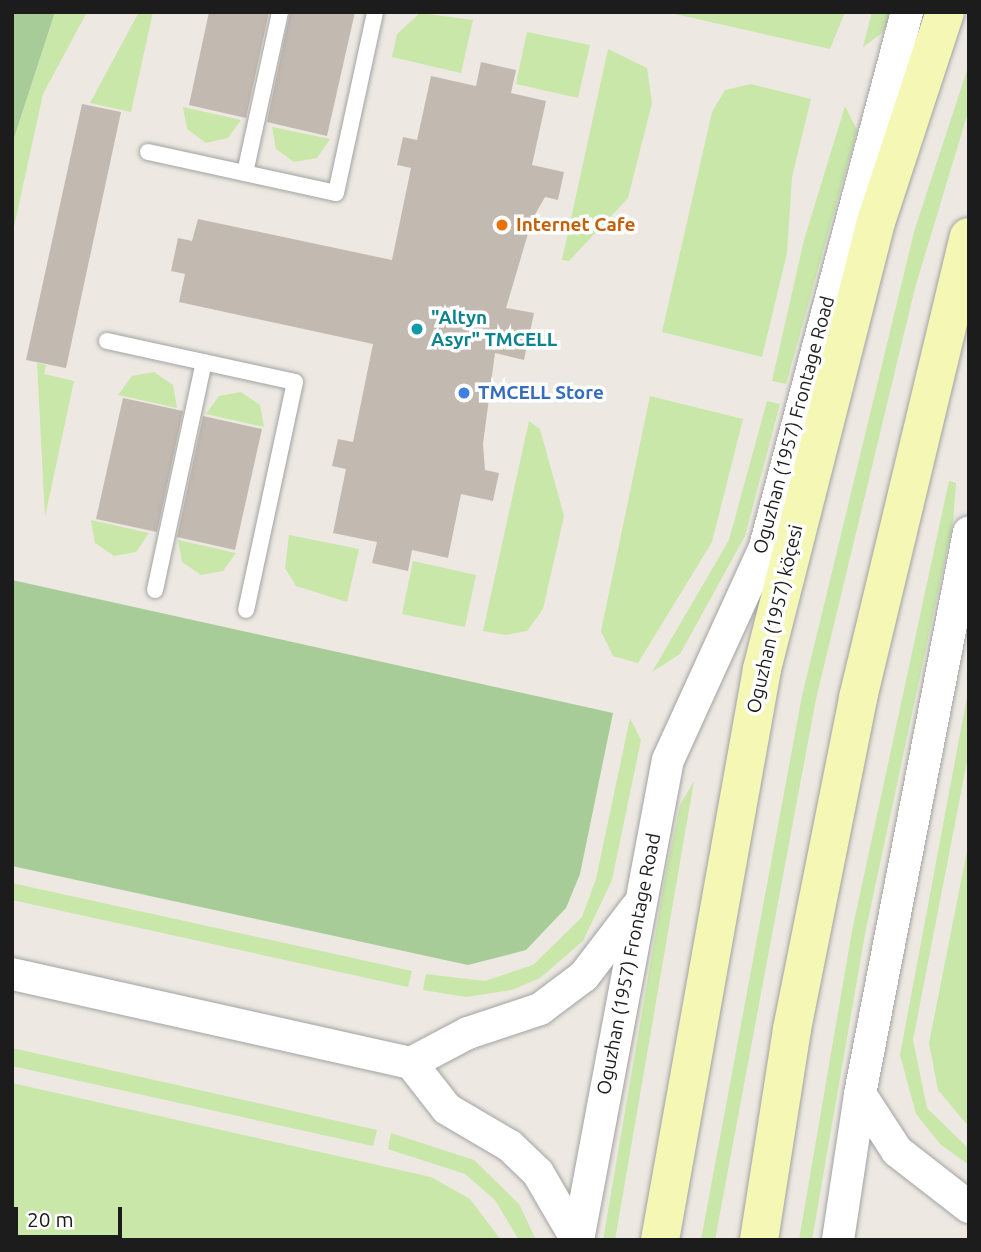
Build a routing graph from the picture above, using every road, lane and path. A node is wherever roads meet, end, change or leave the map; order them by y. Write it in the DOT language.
graph roads {
  1 [pos="280,12"];
  2 [pos="375,12"];
  3 [pos="908,12"];
  4 [pos="945,12"];
  5 [pos="148,152"];
  6 [pos="245,173"];
  7 [pos="969,237"];
  8 [pos="107,341"];
  9 [pos="204,362"];
  10 [pos="807,484"];
  11 [pos="969,532"];
  12 [pos="765,547"];
  13 [pos="155,590"];
  14 [pos="246,610"];
  15 [pos="969,646"];
  16 [pos="933,715"];
  17 [pos="639,904"];
  18 [pos="12,974"];
  19 [pos="411,1063"];
  20 [pos="860,1094"];
  21 [pos="969,1207"];
  22 [pos="577,1240"];
  23 [pos="660,1240"];
  24 [pos="759,1240"];
  25 [pos="838,1240"];
  1 -- 6 [label="lane"];
  2 -- 6 [label="lane"];
  3 -- 12 [label="street, Oguzhan (1957) Frontage Road"];
  4 -- 10 [label="main road, Oguzhan (1957) köçesi"];
  5 -- 6 [label="lane"];
  7 -- 24 [label="main road"];
  8 -- 9 [label="lane"];
  9 -- 13 [label="lane"];
  9 -- 14 [label="lane"];
  10 -- 12 [label="street"];
  10 -- 23 [label="main road, Oguzhan (1957) köçesi"];
  11 -- 16 [label="street"];
  12 -- 17 [label="street, Oguzhan (1957) Frontage Road"];
  15 -- 16 [label="street"];
  16 -- 20 [label="street"];
  17 -- 19 [label="street"];
  17 -- 22 [label="street, Oguzhan (1957) Frontage Road"];
  18 -- 19 [label="street"];
  19 -- 22 [label="street"];
  20 -- 21 [label="street"];
  20 -- 25 [label="street"];
}
